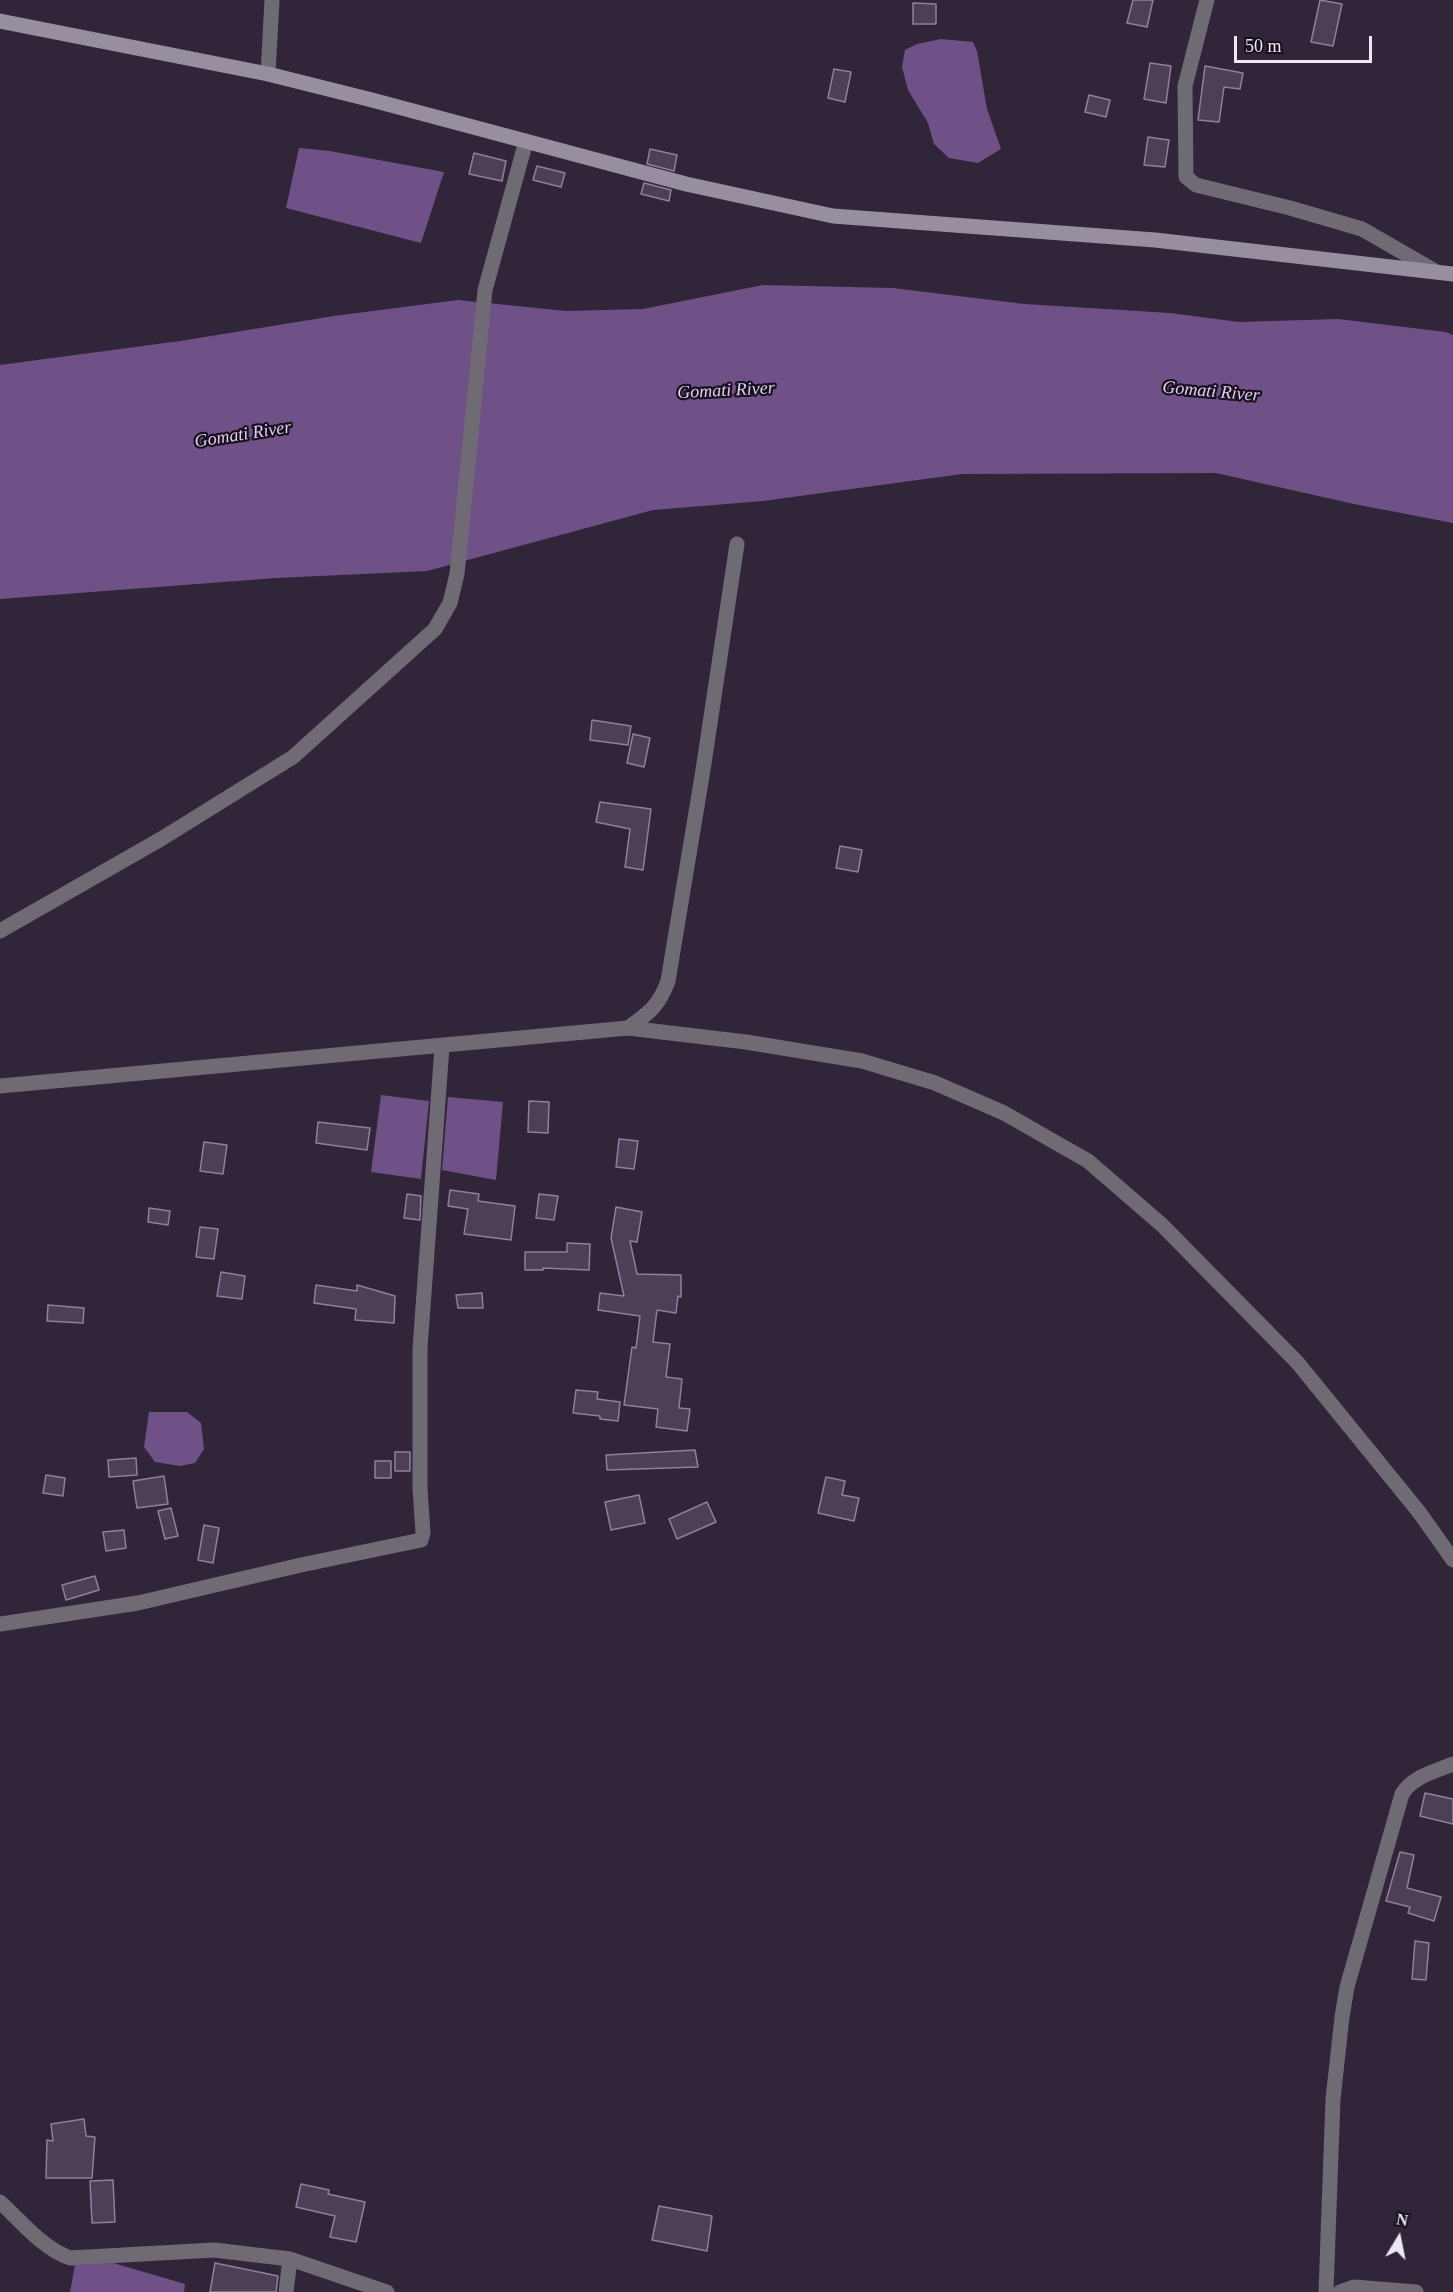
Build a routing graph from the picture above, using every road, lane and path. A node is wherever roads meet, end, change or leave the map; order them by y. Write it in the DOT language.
graph roads {
  1 [pos="273,0"];
  2 [pos="1207,0"];
  3 [pos="0,21"];
  4 [pos="268,74"];
  5 [pos="526,141"];
  6 [pos="1435,271"];
  7 [pos="1453,274"];
  8 [pos="737,544"];
  9 [pos="0,931"];
  10 [pos="628,1028"];
  11 [pos="442,1047"];
  12 [pos="0,1086"];
  13 [pos="1453,1560"];
  14 [pos="0,1624"];
  15 [pos="1453,1764"];
  16 [pos="0,2202"];
  17 [pos="290,2259"];
  18 [pos="286,2292"];
  19 [pos="387,2292"];
  20 [pos="1326,2292"];
  21 [pos="1340,2292"];
  22 [pos="1416,2292"];
  1 -- 4 [label="street"];
  2 -- 6 [label="street"];
  3 -- 4 [label="main road"];
  4 -- 5 [label="main road"];
  5 -- 6 [label="main road"];
  5 -- 9 [label="street"];
  6 -- 7 [label="main road"];
  8 -- 10 [label="street"];
  10 -- 11 [label="street"];
  10 -- 13 [label="street"];
  11 -- 12 [label="street"];
  11 -- 14 [label="street"];
  15 -- 20 [label="street"];
  16 -- 17 [label="street"];
  17 -- 18 [label="street"];
  17 -- 19 [label="street"];
  21 -- 22 [label="street"];
}
